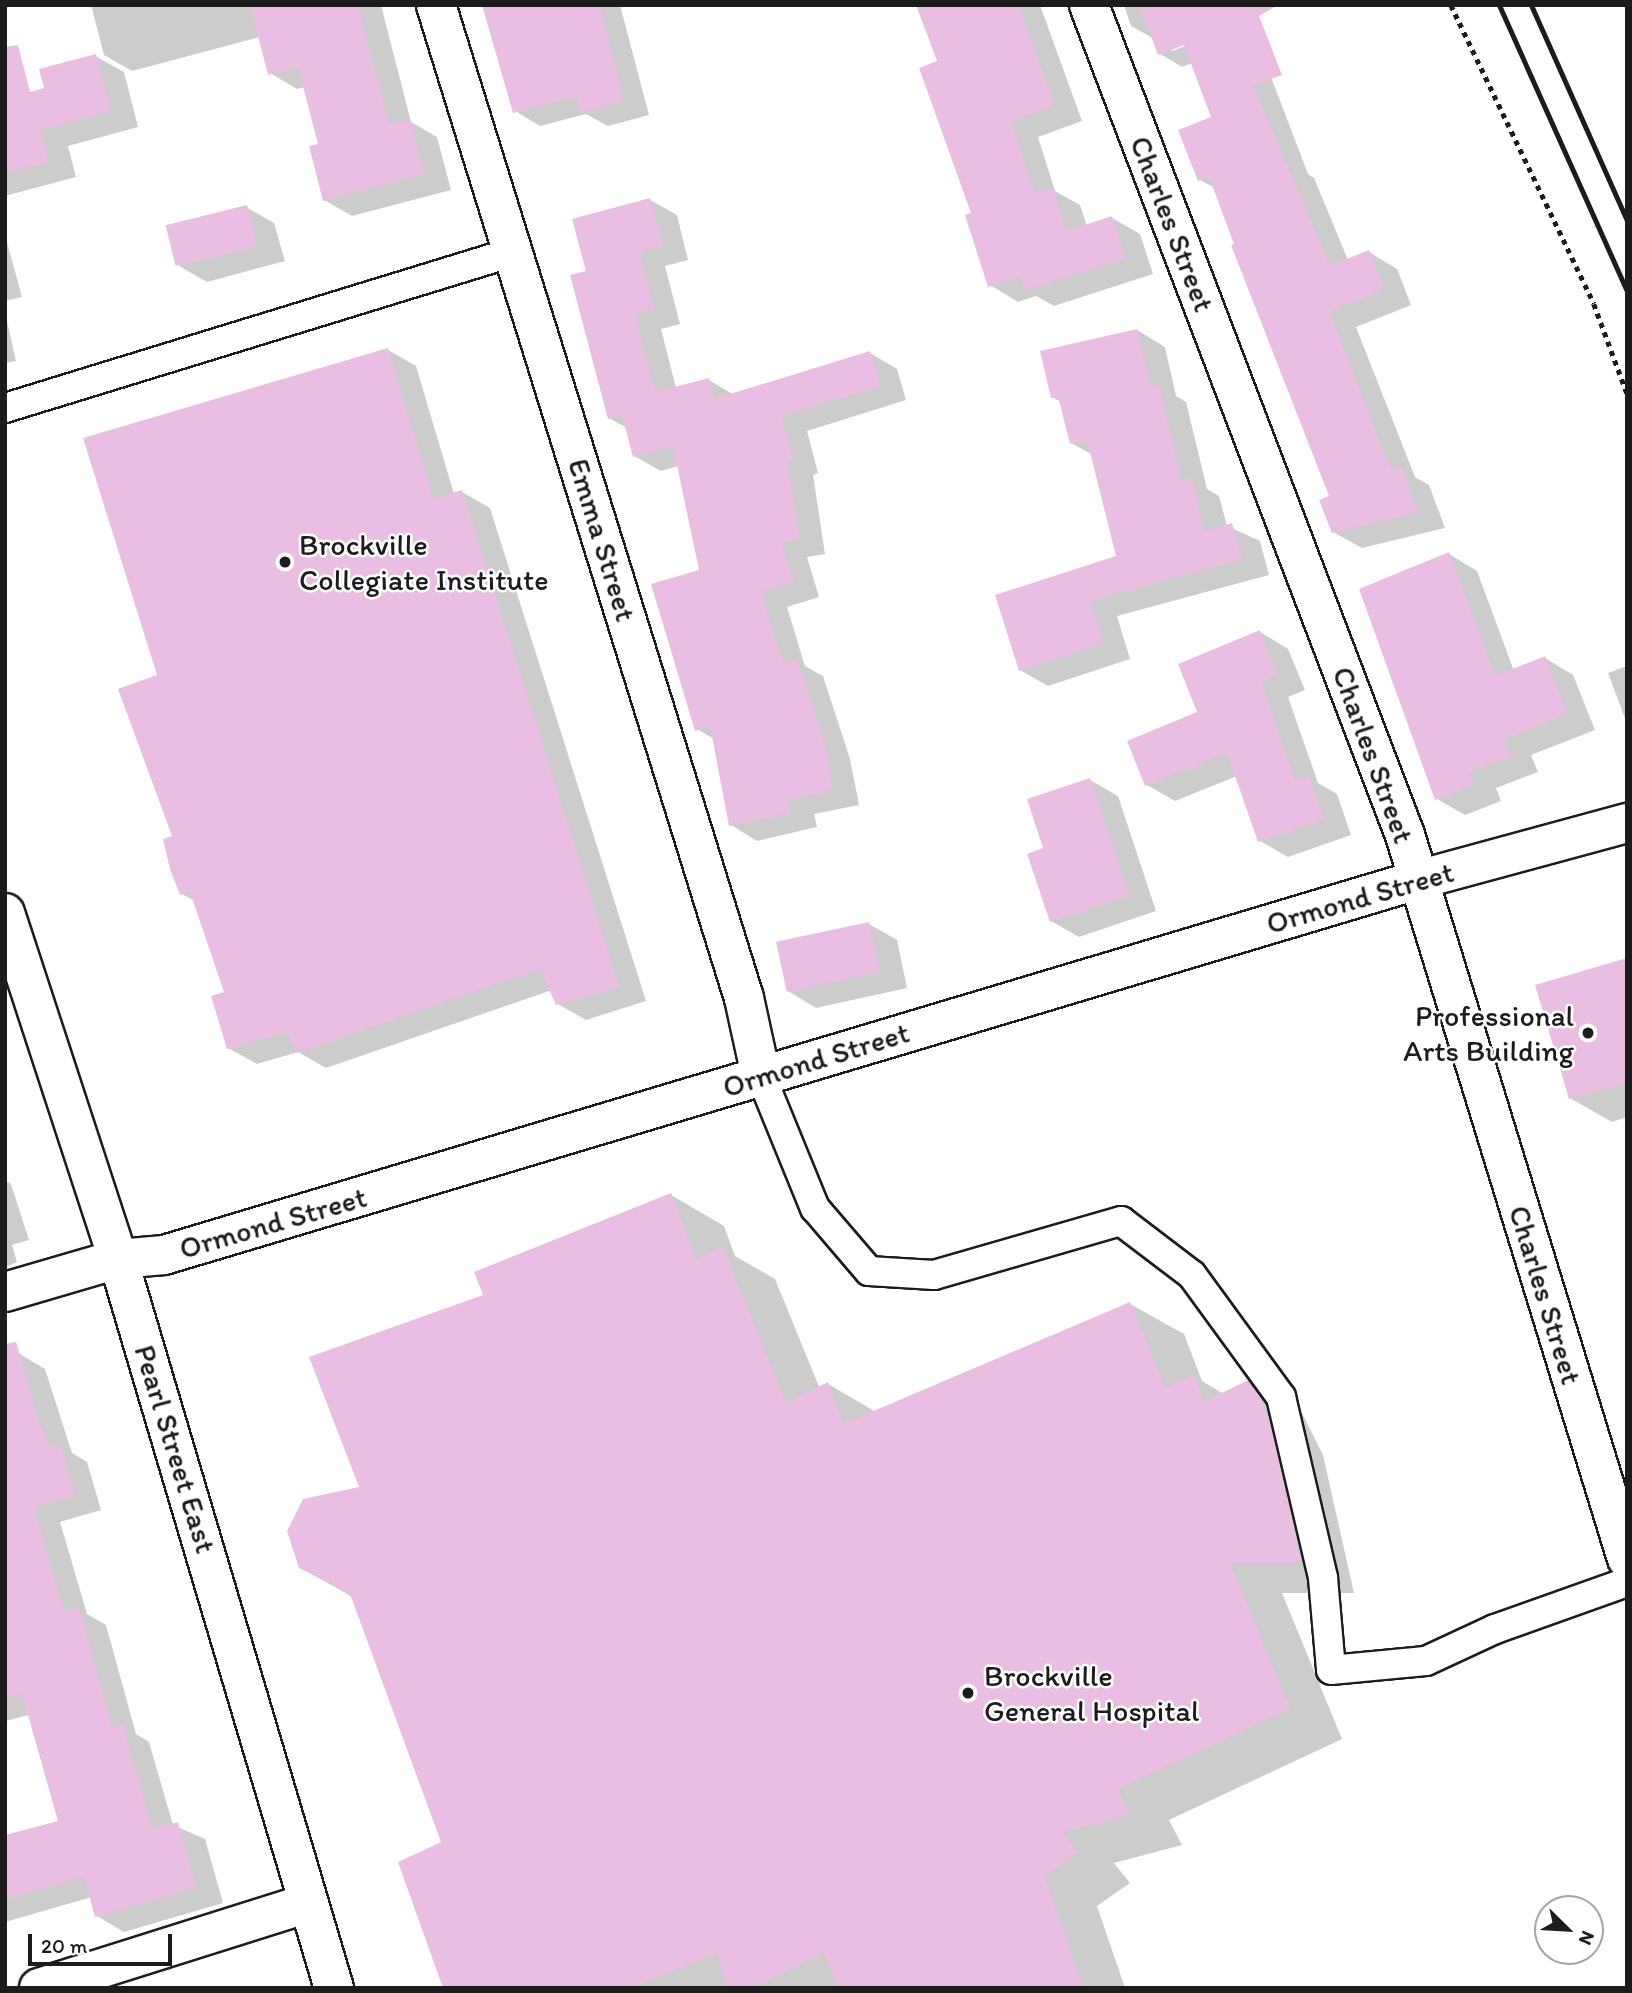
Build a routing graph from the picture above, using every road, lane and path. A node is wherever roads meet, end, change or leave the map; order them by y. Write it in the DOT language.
graph roads {
  1 [pos="436,5"];
  2 [pos="1089,5"];
  3 [pos="1451,5"];
  4 [pos="513,252"];
  5 [pos="1627,393"];
  6 [pos="5,408"];
  7 [pos="1627,823"];
  8 [pos="1417,880"];
  9 [pos="5,913"];
  10 [pos="761,1076"];
  11 [pos="118,1259"];
  12 [pos="5,1293"];
  13 [pos="1627,1559"];
  14 [pos="1627,1582"];
  15 [pos="308,1903"];
  16 [pos="38,1988"];
  17 [pos="334,1988"];
  1 -- 4 [label="street, Emma Street"];
  2 -- 8 [label="street, Charles Street"];
  3 -- 5 [label="path"];
  4 -- 6 [label="lane"];
  4 -- 10 [label="street, Emma Street"];
  7 -- 8 [label="street, Ormond Street"];
  8 -- 10 [label="street, Ormond Street"];
  8 -- 13 [label="street, Charles Street"];
  9 -- 11 [label="street, Pearl Street East"];
  10 -- 11 [label="street, Ormond Street"];
  10 -- 14 [label="lane"];
  11 -- 12 [label="street, Ormond Street"];
  11 -- 15 [label="street, Pearl Street East"];
  15 -- 16 [label="street"];
  15 -- 17 [label="street, Pearl Street East"];
}
